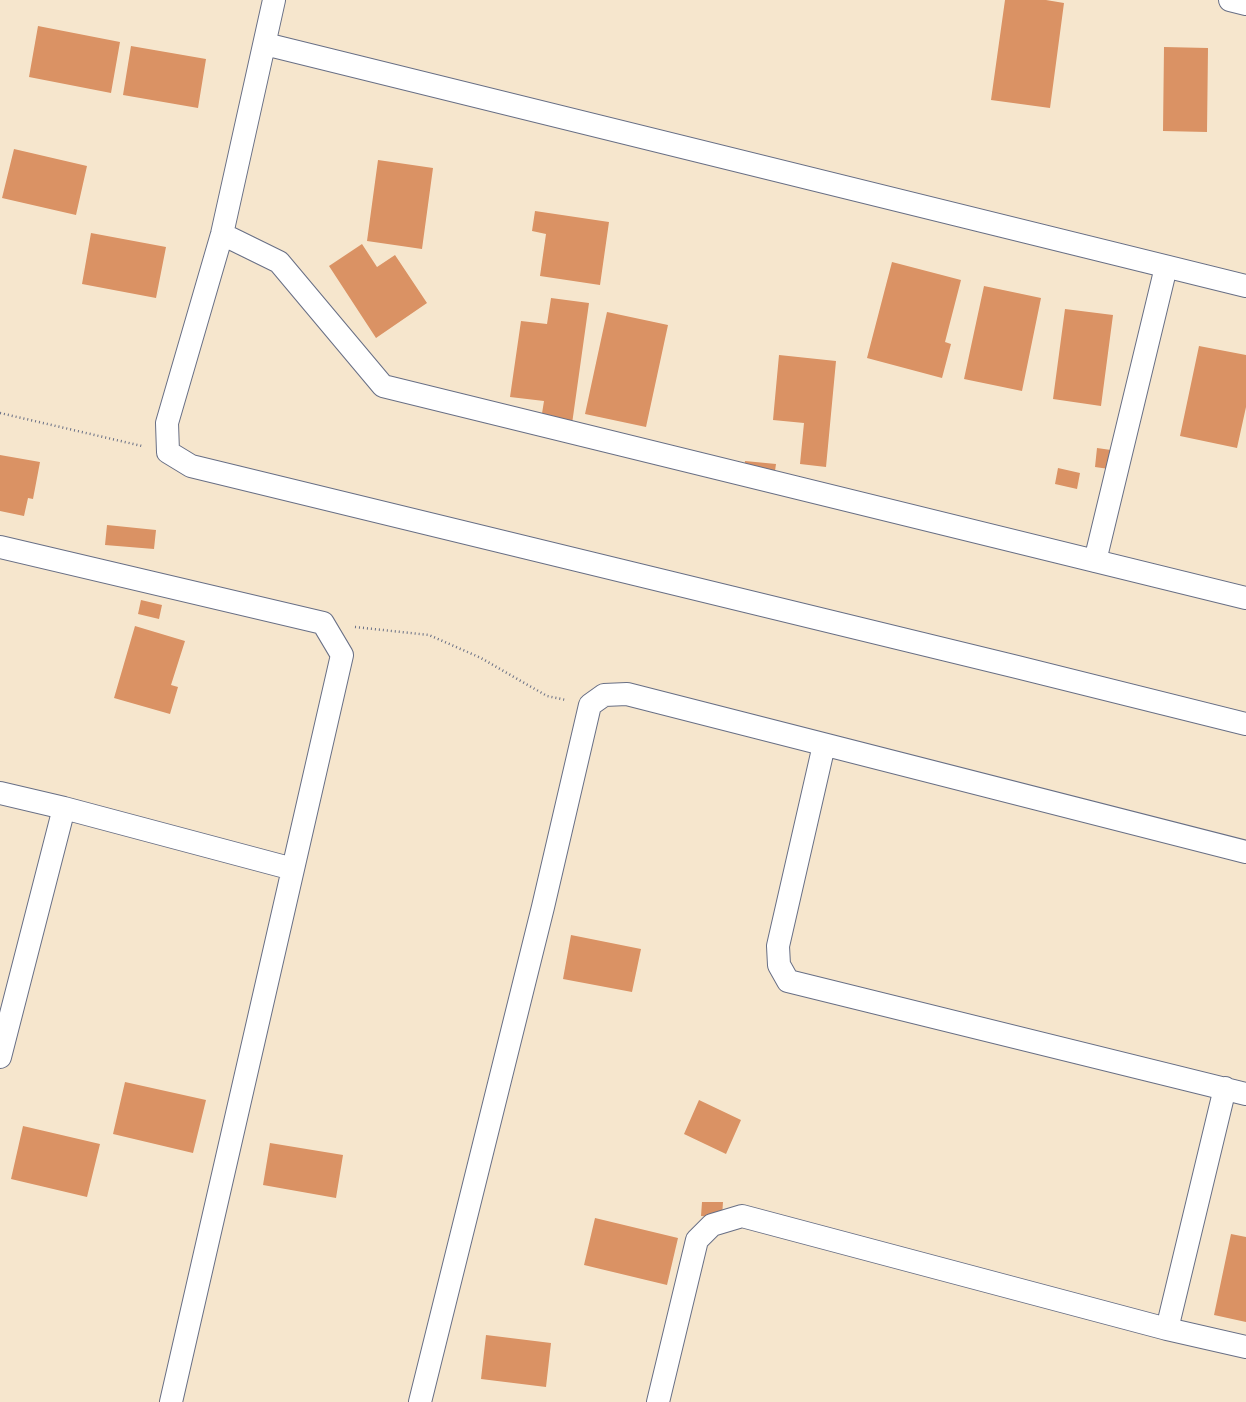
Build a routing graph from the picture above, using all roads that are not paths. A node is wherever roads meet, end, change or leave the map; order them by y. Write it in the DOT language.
graph roads {
  1 [pos="274,0"];
  2 [pos="1230,0"];
  3 [pos="1246,4"];
  4 [pos="265,44"];
  5 [pos="222,234"];
  6 [pos="1166,267"];
  7 [pos="1246,286"];
  8 [pos="0,547"];
  9 [pos="1095,561"];
  10 [pos="1246,598"];
  11 [pos="1246,724"];
  12 [pos="824,745"];
  13 [pos="0,793"];
  14 [pos="64,808"];
  15 [pos="1246,852"];
  16 [pos="293,869"];
  17 [pos="0,1057"];
  18 [pos="1225,1088"];
  19 [pos="1246,1094"];
  20 [pos="1167,1328"];
  21 [pos="1246,1347"];
  22 [pos="171,1402"];
  23 [pos="420,1402"];
  24 [pos="658,1402"];
  1 -- 4 [label="street"];
  2 -- 3 [label="street"];
  4 -- 5 [label="street"];
  4 -- 6 [label="street"];
  5 -- 9 [label="street"];
  5 -- 11 [label="street"];
  6 -- 7 [label="street"];
  6 -- 9 [label="street"];
  8 -- 16 [label="street"];
  9 -- 10 [label="street"];
  12 -- 15 [label="street"];
  12 -- 18 [label="street"];
  12 -- 23 [label="street"];
  13 -- 14 [label="street"];
  14 -- 16 [label="street"];
  14 -- 17 [label="street"];
  16 -- 22 [label="street"];
  18 -- 19 [label="street"];
  18 -- 20 [label="street"];
  20 -- 21 [label="street"];
  20 -- 24 [label="street"];
}
